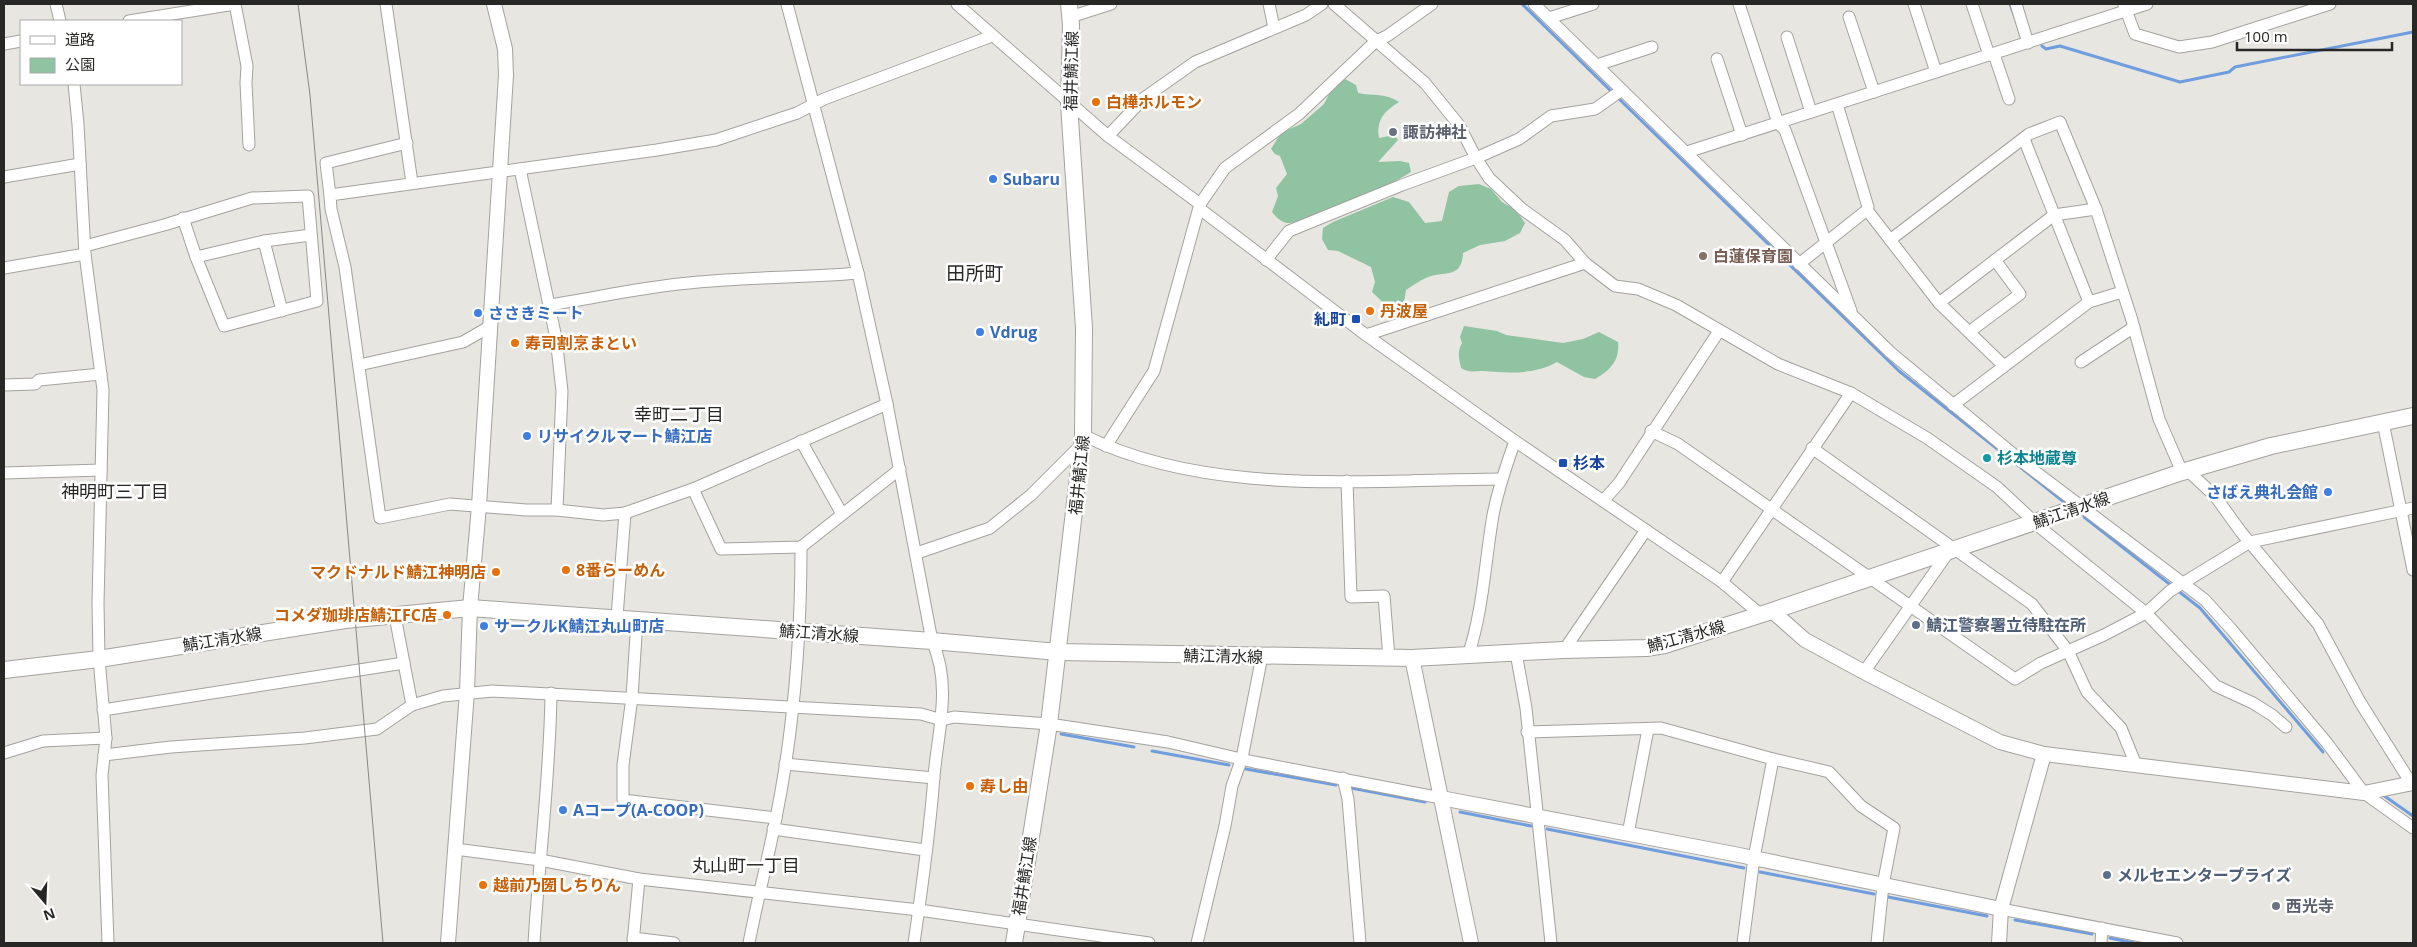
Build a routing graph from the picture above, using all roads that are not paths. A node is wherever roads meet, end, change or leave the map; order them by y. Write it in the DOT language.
graph roads {
  1 [pos="56,4"];
  2 [pos="235,4"];
  3 [pos="386,4"];
  4 [pos="494,4"];
  5 [pos="787,4"];
  6 [pos="957,4"];
  7 [pos="1111,4"];
  8 [pos="1268,4"];
  9 [pos="1322,4"];
  10 [pos="1334,4"];
  11 [pos="1432,4"];
  12 [pos="1534,4"];
  13 [pos="1593,4"];
  14 [pos="1739,4"];
  15 [pos="1914,4"];
  16 [pos="1972,4"];
  17 [pos="2016,4"];
  18 [pos="2148,4"];
  19 [pos="2330,4"];
  20 [pos="2124,7"];
  21 [pos="1070,10"];
  22 [pos="1849,17"];
  23 [pos="1548,18"];
  24 [pos="60,20"];
  25 [pos="135,20"];
  26 [pos="1274,28"];
  27 [pos="992,36"];
  28 [pos="1787,37"];
  29 [pos="1376,40"];
  30 [pos="20,41"];
  31 [pos="2028,43"];
  32 [pos="4,44"];
  33 [pos="1652,47"];
  34 [pos="1991,54"];
  35 [pos="1717,59"];
  36 [pos="1597,65"];
  37 [pos="1936,72"];
  38 [pos="74,85"];
  39 [pos="1874,92"];
  40 [pos="1617,94"];
  41 [pos="2009,99"];
  42 [pos="1069,104"];
  43 [pos="1837,104"];
  44 [pos="812,105"];
  45 [pos="1811,112"];
  46 [pos="1778,123"];
  47 [pos="1742,135"];
  48 [pos="1108,136"];
  49 [pos="2024,139"];
  50 [pos="406,143"];
  51 [pos="249,145"];
  52 [pos="1687,152"];
  53 [pos="1476,158"];
  54 [pos="80,164"];
  55 [pos="520,169"];
  56 [pos="499,172"];
  57 [pos="4,177"];
  58 [pos="412,182"];
  59 [pos="330,195"];
  60 [pos="1200,206"];
  61 [pos="2096,209"];
  62 [pos="1867,210"];
  63 [pos="2054,215"];
  64 [pos="184,218"];
  65 [pos="312,235"];
  66 [pos="1890,240"];
  67 [pos="264,241"];
  68 [pos="1826,243"];
  69 [pos="85,250"];
  70 [pos="196,257"];
  71 [pos="1266,260"];
  72 [pos="1995,260"];
  73 [pos="1585,263"];
  74 [pos="1799,264"];
  75 [pos="4,268"];
  76 [pos="858,272"];
  77 [pos="2122,292"];
  78 [pos="2089,302"];
  79 [pos="1939,303"];
  80 [pos="549,305"];
  81 [pos="282,311"];
  82 [pos="1853,316"];
  83 [pos="489,327"];
  84 [pos="2134,327"];
  85 [pos="1719,331"];
  86 [pos="1969,332"];
  87 [pos="1366,335"];
  88 [pos="2081,362"];
  89 [pos="359,364"];
  90 [pos="2004,366"];
  91 [pos="101,374"];
  92 [pos="4,385"];
  93 [pos="1851,392"];
  94 [pos="887,404"];
  95 [pos="1953,405"];
  96 [pos="2413,416"];
  97 [pos="2383,422"];
  98 [pos="1651,431"];
  99 [pos="1083,439"];
  100 [pos="801,441"];
  101 [pos="1515,441"];
  102 [pos="1106,446"];
  103 [pos="1812,448"];
  104 [pos="900,469"];
  105 [pos="101,470"];
  106 [pos="2184,471"];
  107 [pos="4,473"];
  108 [pos="1501,479"];
  109 [pos="1346,481"];
  110 [pos="693,489"];
  111 [pos="1603,501"];
  112 [pos="478,506"];
  113 [pos="2083,506"];
  114 [pos="2413,508"];
  115 [pos="557,510"];
  116 [pos="1770,510"];
  117 [pos="2401,511"];
  118 [pos="625,513"];
  119 [pos="842,514"];
  120 [pos="2036,522"];
  121 [pos="1646,530"];
  122 [pos="2250,542"];
  123 [pos="801,547"];
  124 [pos="1952,548"];
  125 [pos="917,553"];
  126 [pos="2413,570"];
  127 [pos="1867,577"];
  128 [pos="1722,582"];
  129 [pos="2177,587"];
  130 [pos="1910,607"];
  131 [pos="470,608"];
  132 [pos="1766,612"];
  133 [pos="2146,613"];
  134 [pos="395,616"];
  135 [pos="617,618"];
  136 [pos="637,620"];
  137 [pos="799,632"];
  138 [pos="932,641"];
  139 [pos="1564,650"];
  140 [pos="2068,651"];
  141 [pos="1058,652"];
  142 [pos="1516,653"];
  143 [pos="1262,656"];
  144 [pos="1468,656"];
  145 [pos="1389,658"];
  146 [pos="1412,658"];
  147 [pos="99,659"];
  148 [pos="404,662"];
  149 [pos="4,670"];
  150 [pos="1864,672"];
  151 [pos="467,692"];
  152 [pos="551,693"];
  153 [pos="632,697"];
  154 [pos="412,705"];
  155 [pos="792,707"];
  156 [pos="104,710"];
  157 [pos="942,720"];
  158 [pos="1049,724"];
  159 [pos="2286,727"];
  160 [pos="1648,729"];
  161 [pos="1527,732"];
  162 [pos="106,738"];
  163 [pos="4,753"];
  164 [pos="2044,754"];
  165 [pos="104,755"];
  166 [pos="1242,758"];
  167 [pos="1773,759"];
  168 [pos="785,764"];
  169 [pos="2136,765"];
  170 [pos="934,778"];
  171 [pos="1343,778"];
  172 [pos="2412,783"];
  173 [pos="2364,793"];
  174 [pos="1440,798"];
  175 [pos="1538,816"];
  176 [pos="774,824"];
  177 [pos="2413,828"];
  178 [pos="1628,834"];
  179 [pos="455,849"];
  180 [pos="925,850"];
  181 [pos="1754,858"];
  182 [pos="540,860"];
  183 [pos="640,879"];
  184 [pos="1883,884"];
  185 [pos="760,894"];
  186 [pos="2001,908"];
  187 [pos="919,910"];
  188 [pos="1017,924"];
  189 [pos="2102,928"];
  190 [pos="633,941"];
  191 [pos="108,943"];
  192 [pos="448,943"];
  193 [pos="534,943"];
  194 [pos="674,943"];
  195 [pos="749,943"];
  196 [pos="914,943"];
  197 [pos="1014,943"];
  198 [pos="1149,943"];
  199 [pos="1197,943"];
  200 [pos="1360,943"];
  201 [pos="1471,943"];
  202 [pos="1551,943"];
  203 [pos="1743,943"];
  204 [pos="1877,943"];
  205 [pos="1999,943"];
  206 [pos="2101,943"];
  207 [pos="2177,943"];
  1 -- 24 [label="street"];
  2 -- 25 [label="street"];
  2 -- 51 [label="street"];
  3 -- 50 [label="street"];
  4 -- 56 [label="street"];
  5 -- 44 [label="street"];
  6 -- 27 [label="street"];
  7 -- 21 [label="street"];
  8 -- 26 [label="street"];
  9 -- 26 [label="street"];
  10 -- 29 [label="street"];
  11 -- 29 [label="street"];
  12 -- 23 [label="street"];
  13 -- 23 [label="street"];
  14 -- 46 [label="street"];
  15 -- 37 [label="street"];
  16 -- 34 [label="street"];
  17 -- 31 [label="street"];
  18 -- 20 [label="street"];
  19 -- 20 [label="street"];
  20 -- 31 [label="street"];
  21 -- 42 [label="main road, 福井鯖江線"];
  22 -- 39 [label="street"];
  23 -- 36 [label="street"];
  26 -- 48 [label="street"];
  27 -- 42 [label="street"];
  27 -- 44 [label="street"];
  28 -- 45 [label="street"];
  29 -- 53 [label="street"];
  29 -- 60 [label="street"];
  30 -- 32 [label="street"];
  31 -- 34 [label="street"];
  33 -- 36 [label="street"];
  34 -- 37 [label="street"];
  34 -- 41 [label="street"];
  35 -- 47 [label="street"];
  36 -- 40 [label="street"];
  37 -- 39 [label="street"];
  38 -- 54 [label="street"];
  39 -- 43 [label="street"];
  40 -- 52 [label="street"];
  40 -- 53 [label="street"];
  42 -- 48 [label="street"];
  42 -- 99 [label="main road, 福井鯖江線"];
  43 -- 45 [label="street"];
  43 -- 62 [label="street"];
  44 -- 55 [label="street"];
  44 -- 76 [label="street"];
  45 -- 46 [label="street"];
  46 -- 47 [label="street"];
  46 -- 68 [label="street"];
  47 -- 52 [label="street"];
  48 -- 60 [label="street"];
  49 -- 61 [label="street"];
  49 -- 63 [label="street"];
  49 -- 66 [label="street"];
  50 -- 58 [label="street"];
  50 -- 59 [label="street"];
  52 -- 74 [label="street"];
  53 -- 71 [label="street"];
  53 -- 73 [label="street"];
  54 -- 57 [label="street"];
  54 -- 69 [label="street"];
  55 -- 56 [label="street"];
  55 -- 80 [label="street"];
  56 -- 58 [label="street"];
  56 -- 83 [label="street"];
  58 -- 59 [label="street"];
  59 -- 89 [label="street"];
  60 -- 71 [label="street"];
  60 -- 102 [label="street"];
  61 -- 63 [label="street"];
  61 -- 77 [label="street"];
  62 -- 66 [label="street"];
  62 -- 68 [label="street"];
  63 -- 72 [label="street"];
  63 -- 78 [label="street"];
  64 -- 65 [label="street"];
  64 -- 69 [label="street"];
  64 -- 70 [label="street"];
  65 -- 67 [label="street"];
  65 -- 81 [label="street"];
  66 -- 79 [label="street"];
  67 -- 70 [label="street"];
  67 -- 81 [label="street"];
  68 -- 74 [label="street"];
  68 -- 82 [label="street"];
  69 -- 75 [label="street"];
  69 -- 91 [label="street"];
  70 -- 81 [label="street"];
  71 -- 87 [label="street"];
  72 -- 79 [label="street"];
  72 -- 86 [label="street"];
  73 -- 85 [label="street"];
  73 -- 87 [label="street"];
  74 -- 82 [label="street"];
  76 -- 80 [label="street"];
  76 -- 94 [label="street"];
  77 -- 78 [label="street"];
  77 -- 84 [label="street"];
  78 -- 90 [label="street"];
  79 -- 86 [label="street"];
  80 -- 115 [label="street"];
  82 -- 95 [label="street"];
  83 -- 89 [label="street"];
  83 -- 112 [label="street"];
  84 -- 88 [label="street"];
  84 -- 106 [label="street"];
  85 -- 93 [label="street"];
  85 -- 98 [label="street"];
  86 -- 90 [label="street"];
  87 -- 101 [label="street"];
  89 -- 112 [label="street"];
  90 -- 95 [label="street"];
  91 -- 92 [label="street"];
  91 -- 105 [label="street"];
  93 -- 103 [label="street"];
  93 -- 120 [label="street"];
  94 -- 100 [label="street"];
  94 -- 104 [label="street"];
  95 -- 113 [label="street"];
  96 -- 97 [label="main road, 鯖江清水線"];
  97 -- 106 [label="main road, 鯖江清水線"];
  97 -- 117 [label="street"];
  98 -- 111 [label="street"];
  98 -- 116 [label="street"];
  99 -- 102 [label="street"];
  99 -- 125 [label="street"];
  99 -- 141 [label="main road, 福井鯖江線"];
  100 -- 110 [label="street"];
  100 -- 119 [label="street"];
  101 -- 108 [label="street"];
  101 -- 111 [label="street"];
  102 -- 109 [label="street"];
  103 -- 116 [label="street"];
  103 -- 124 [label="street"];
  104 -- 119 [label="street"];
  104 -- 125 [label="street"];
  105 -- 107 [label="street"];
  105 -- 147 [label="street"];
  106 -- 113 [label="main road, 鯖江清水線"];
  106 -- 122 [label="street"];
  108 -- 109 [label="street"];
  108 -- 144 [label="street"];
  109 -- 145 [label="street"];
  110 -- 118 [label="street"];
  110 -- 123 [label="street"];
  111 -- 121 [label="street"];
  112 -- 115 [label="street"];
  112 -- 131 [label="street"];
  113 -- 120 [label="main road, 鯖江清水線"];
  113 -- 129 [label="street"];
  114 -- 117 [label="street"];
  115 -- 118 [label="street"];
  116 -- 127 [label="street"];
  116 -- 128 [label="street"];
  117 -- 122 [label="street"];
  117 -- 126 [label="street"];
  118 -- 135 [label="street"];
  119 -- 123 [label="street"];
  120 -- 124 [label="main road, 鯖江清水線"];
  120 -- 133 [label="street"];
  121 -- 128 [label="street"];
  121 -- 139 [label="street"];
  122 -- 129 [label="street"];
  122 -- 172 [label="street"];
  123 -- 137 [label="street"];
  124 -- 127 [label="main road, 鯖江清水線"];
  124 -- 130 [label="street"];
  124 -- 140 [label="street"];
  125 -- 138 [label="street"];
  127 -- 130 [label="street"];
  127 -- 132 [label="main road, 鯖江清水線"];
  128 -- 132 [label="street"];
  129 -- 133 [label="street"];
  129 -- 173 [label="street"];
  130 -- 140 [label="street"];
  130 -- 150 [label="street"];
  131 -- 134 [label="main road, 鯖江清水線"];
  131 -- 135 [label="main road, 鯖江清水線"];
  131 -- 151 [label="street"];
  132 -- 139 [label="main road, 鯖江清水線"];
  132 -- 150 [label="street"];
  133 -- 140 [label="street"];
  133 -- 159 [label="street"];
  134 -- 147 [label="main road, 鯖江清水線"];
  134 -- 148 [label="street"];
  135 -- 136 [label="main road, 鯖江清水線"];
  136 -- 137 [label="main road, 鯖江清水線"];
  136 -- 153 [label="street"];
  137 -- 138 [label="main road, 鯖江清水線"];
  137 -- 155 [label="street"];
  138 -- 141 [label="main road, 鯖江清水線"];
  138 -- 157 [label="street"];
  139 -- 142 [label="main road, 鯖江清水線"];
  140 -- 169 [label="street"];
  141 -- 143 [label="main road, 鯖江清水線"];
  141 -- 158 [label="main road, 福井鯖江線"];
  142 -- 144 [label="main road, 鯖江清水線"];
  142 -- 161 [label="street"];
  143 -- 145 [label="main road, 鯖江清水線"];
  143 -- 166 [label="street"];
  144 -- 146 [label="main road, 鯖江清水線"];
  145 -- 146 [label="main road, 鯖江清水線"];
  146 -- 174 [label="street"];
  147 -- 149 [label="main road, 鯖江清水線"];
  147 -- 156 [label="street"];
  148 -- 154 [label="street"];
  148 -- 156 [label="street"];
  150 -- 164 [label="street"];
  151 -- 152 [label="street"];
  151 -- 154 [label="street"];
  151 -- 179 [label="street"];
  152 -- 153 [label="street"];
  152 -- 182 [label="street"];
  153 -- 155 [label="street"];
  153 -- 176 [label="street"];
  154 -- 165 [label="street"];
  155 -- 157 [label="street"];
  155 -- 168 [label="street"];
  156 -- 162 [label="street"];
  157 -- 158 [label="street"];
  157 -- 170 [label="street"];
  158 -- 166 [label="street"];
  158 -- 188 [label="main road, 福井鯖江線"];
  160 -- 161 [label="street"];
  160 -- 167 [label="street"];
  160 -- 178 [label="street"];
  161 -- 175 [label="street"];
  162 -- 163 [label="street"];
  162 -- 165 [label="street"];
  164 -- 169 [label="street"];
  164 -- 186 [label="street"];
  165 -- 191 [label="street"];
  166 -- 171 [label="street"];
  166 -- 199 [label="street"];
  167 -- 181 [label="street"];
  167 -- 184 [label="street"];
  168 -- 170 [label="street"];
  168 -- 176 [label="street"];
  169 -- 173 [label="street"];
  170 -- 180 [label="street"];
  171 -- 174 [label="street"];
  171 -- 200 [label="street"];
  172 -- 173 [label="street"];
  173 -- 177 [label="street"];
  174 -- 175 [label="street"];
  174 -- 201 [label="street"];
  175 -- 178 [label="street"];
  175 -- 202 [label="street"];
  176 -- 180 [label="street"];
  176 -- 185 [label="street"];
  178 -- 181 [label="street"];
  179 -- 182 [label="street"];
  179 -- 192 [label="street"];
  180 -- 187 [label="street"];
  181 -- 184 [label="street"];
  181 -- 203 [label="street"];
  182 -- 183 [label="street"];
  182 -- 193 [label="street"];
  183 -- 185 [label="street"];
  183 -- 190 [label="street"];
  184 -- 186 [label="street"];
  184 -- 204 [label="street"];
  185 -- 187 [label="street"];
  185 -- 195 [label="street"];
  186 -- 189 [label="street"];
  186 -- 205 [label="street"];
  187 -- 188 [label="street"];
  187 -- 196 [label="street"];
  188 -- 197 [label="main road, 福井鯖江線"];
  188 -- 198 [label="street"];
  189 -- 206 [label="street"];
  189 -- 207 [label="street"];
  190 -- 194 [label="street"];
}
